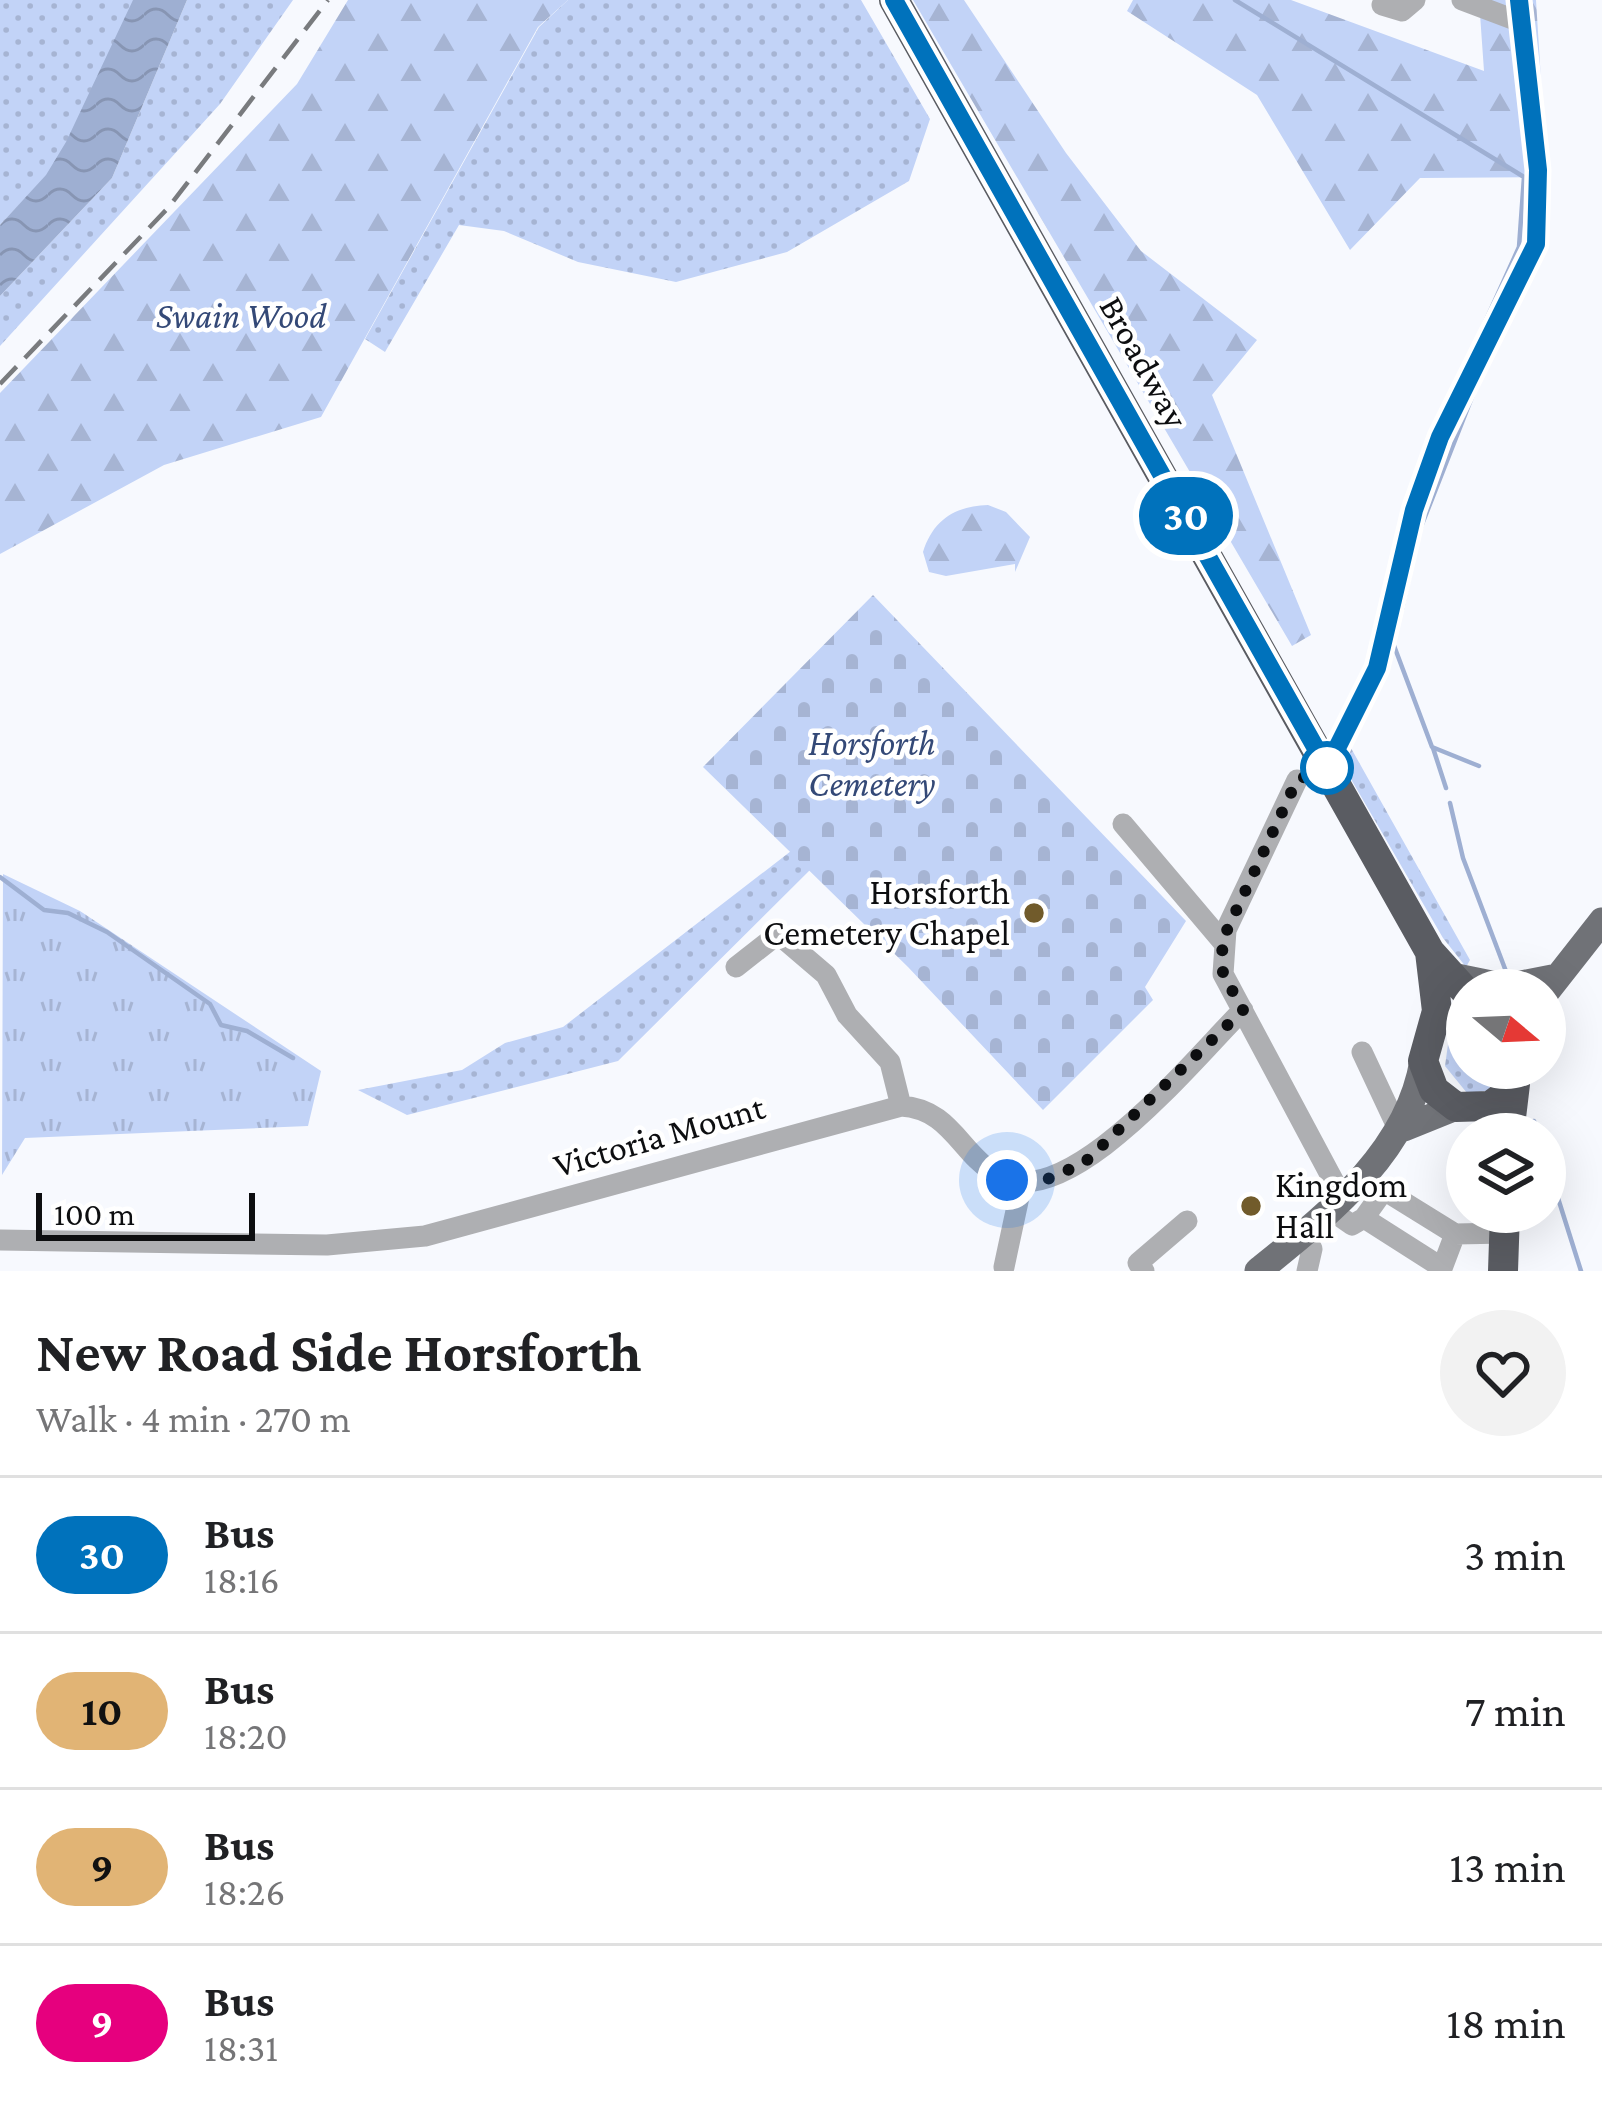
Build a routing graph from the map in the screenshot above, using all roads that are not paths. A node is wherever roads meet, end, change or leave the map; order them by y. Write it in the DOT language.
graph roads {
  1 [pos="894,0"];
  2 [pos="1415,0"];
  3 [pos="1462,0"];
  4 [pos="1382,4"];
  5 [pos="1521,11"];
  6 [pos="1327,768"];
  7 [pos="1297,780"];
  8 [pos="1123,824"];
  9 [pos="1600,926"];
  10 [pos="1222,941"];
  11 [pos="1430,952"];
  12 [pos="736,967"];
  13 [pos="1561,969"];
  14 [pos="1446,970"];
  15 [pos="1243,1010"];
  16 [pos="1446,1019"];
  17 [pos="1427,1047"];
  18 [pos="1362,1052"];
  19 [pos="1505,1089"];
  20 [pos="901,1106"];
  21 [pos="1457,1107"];
  22 [pos="1463,1113"];
  23 [pos="1402,1131"];
  24 [pos="1022,1183"];
  25 [pos="1335,1202"];
  26 [pos="1364,1218"];
  27 [pos="1186,1220"];
  28 [pos="1303,1233"];
  29 [pos="1459,1233"];
  30 [pos="1505,1233"];
  31 [pos="1455,1234"];
  32 [pos="0,1240"];
  33 [pos="1004,1267"];
  34 [pos="1441,1269"];
  35 [pos="1144,1271"];
  36 [pos="1258,1271"];
  37 [pos="1307,1271"];
  38 [pos="1503,1271"];
  1 -- 6 [label="highway, Broadway"];
  2 -- 4 [label="street"];
  3 -- 5 [label="street"];
  5 -- 6 [label="street"];
  6 -- 11 [label="highway, Broadway"];
  7 -- 10 [label="street"];
  8 -- 10 [label="street"];
  9 -- 13 [label="main road"];
  10 -- 15 [label="street"];
  11 -- 14 [label="highway"];
  11 -- 17 [label="highway"];
  12 -- 20 [label="street"];
  15 -- 24 [label="street"];
  15 -- 25 [label="street"];
  16 -- 17 [label="highway"];
  17 -- 21 [label="highway"];
  17 -- 23 [label="main road"];
  18 -- 23 [label="street"];
  19 -- 21 [label="highway"];
  20 -- 24 [label="street"];
  20 -- 32 [label="street, Victoria Mount"];
  21 -- 22 [label="highway"];
  21 -- 23 [label="main road"];
  23 -- 25 [label="main road"];
  24 -- 33 [label="street"];
  25 -- 26 [label="street"];
  25 -- 28 [label="main road"];
  26 -- 31 [label="street"];
  26 -- 34 [label="street"];
  27 -- 35 [label="street"];
  28 -- 36 [label="main road"];
  28 -- 37 [label="street"];
  29 -- 31 [label="street"];
  30 -- 38 [label="highway"];
  31 -- 34 [label="street"];
}
